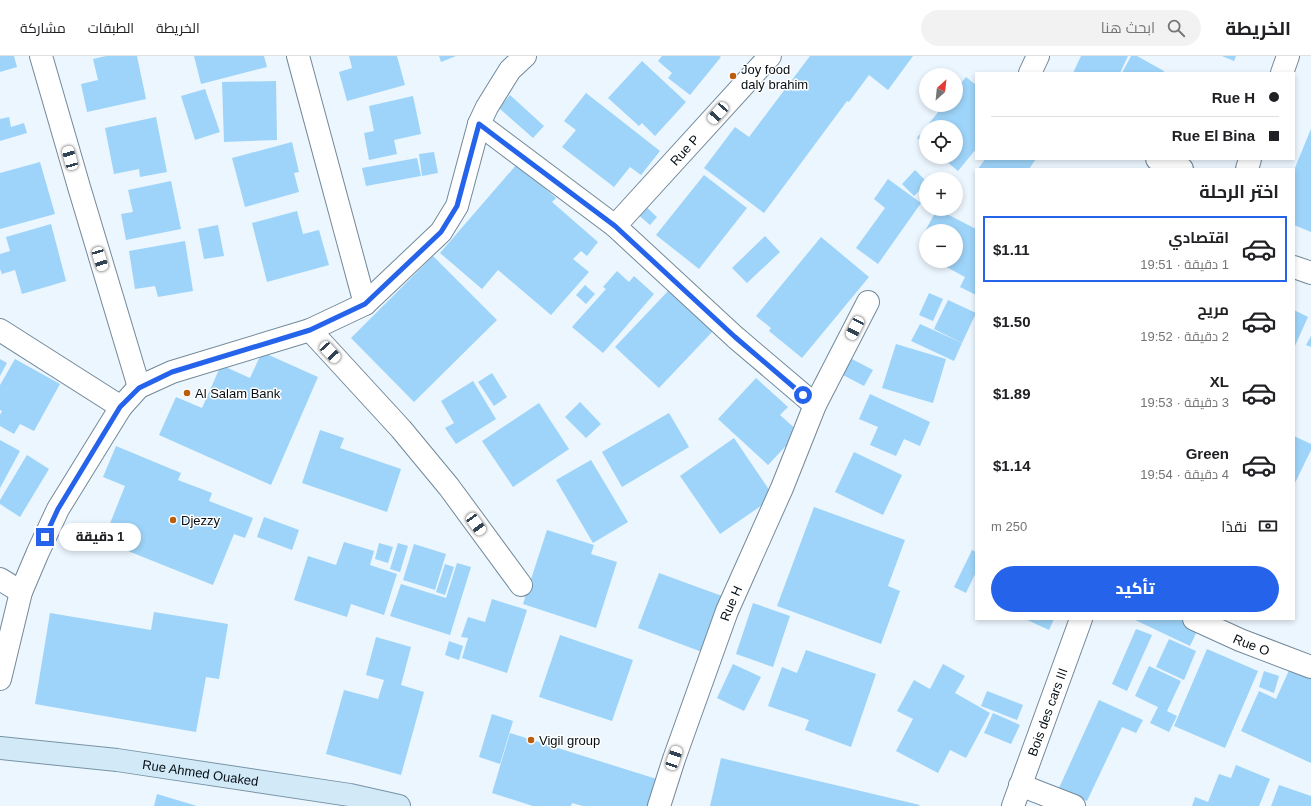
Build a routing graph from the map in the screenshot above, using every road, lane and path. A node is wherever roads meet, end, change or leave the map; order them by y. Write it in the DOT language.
graph roads {
  1 [pos="41,56"];
  2 [pos="298,56"];
  3 [pos="525,56"];
  4 [pos="770,56"];
  5 [pos="1038,56"];
  6 [pos="1288,56"];
  7 [pos="1030,72"];
  8 [pos="1282,72"];
  9 [pos="479,124"];
  10 [pos="1160,160"];
  11 [pos="1180,168"];
  12 [pos="615,226"];
  13 [pos="1295,267"];
  14 [pos="1311,273"];
  15 [pos="868,302"];
  16 [pos="365,304"];
  17 [pos="0,330"];
  18 [pos="310,330"];
  19 [pos="139,388"];
  20 [pos="815,405"];
  21 [pos="120,407"];
  22 [pos="0,579"];
  23 [pos="521,585"];
  24 [pos="21,592"];
  25 [pos="1081,620"];
  26 [pos="1196,620"];
  27 [pos="1311,667"];
  28 [pos="0,679"];
  29 [pos="0,748"];
  30 [pos="1020,785"];
  31 [pos="399,806"];
  32 [pos="659,806"];
  33 [pos="1013,806"];
  34 [pos="1074,806"];
  1 -- 19 [label="street"];
  2 -- 16 [label="street"];
  3 -- 9 [label="street"];
  4 -- 12 [label="street, Rue P"];
  5 -- 7 [label="street"];
  6 -- 8 [label="street"];
  9 -- 12 [label="street"];
  9 -- 16 [label="street"];
  10 -- 11 [label="street"];
  12 -- 20 [label="street"];
  13 -- 14 [label="street"];
  15 -- 20 [label="street, Rue H"];
  16 -- 18 [label="street"];
  17 -- 21 [label="street"];
  18 -- 19 [label="street"];
  18 -- 23 [label="street"];
  19 -- 21 [label="street"];
  20 -- 32 [label="street, Rue H"];
  21 -- 24 [label="street"];
  22 -- 24 [label="street"];
  24 -- 28 [label="street"];
  25 -- 30 [label="street, Bois des cars III"];
  26 -- 27 [label="street, Rue O"];
  29 -- 31 [label="main road, Rue Ahmed Ouaked"];
  30 -- 33 [label="street, Bois des cars III"];
  30 -- 34 [label="street"];
}
